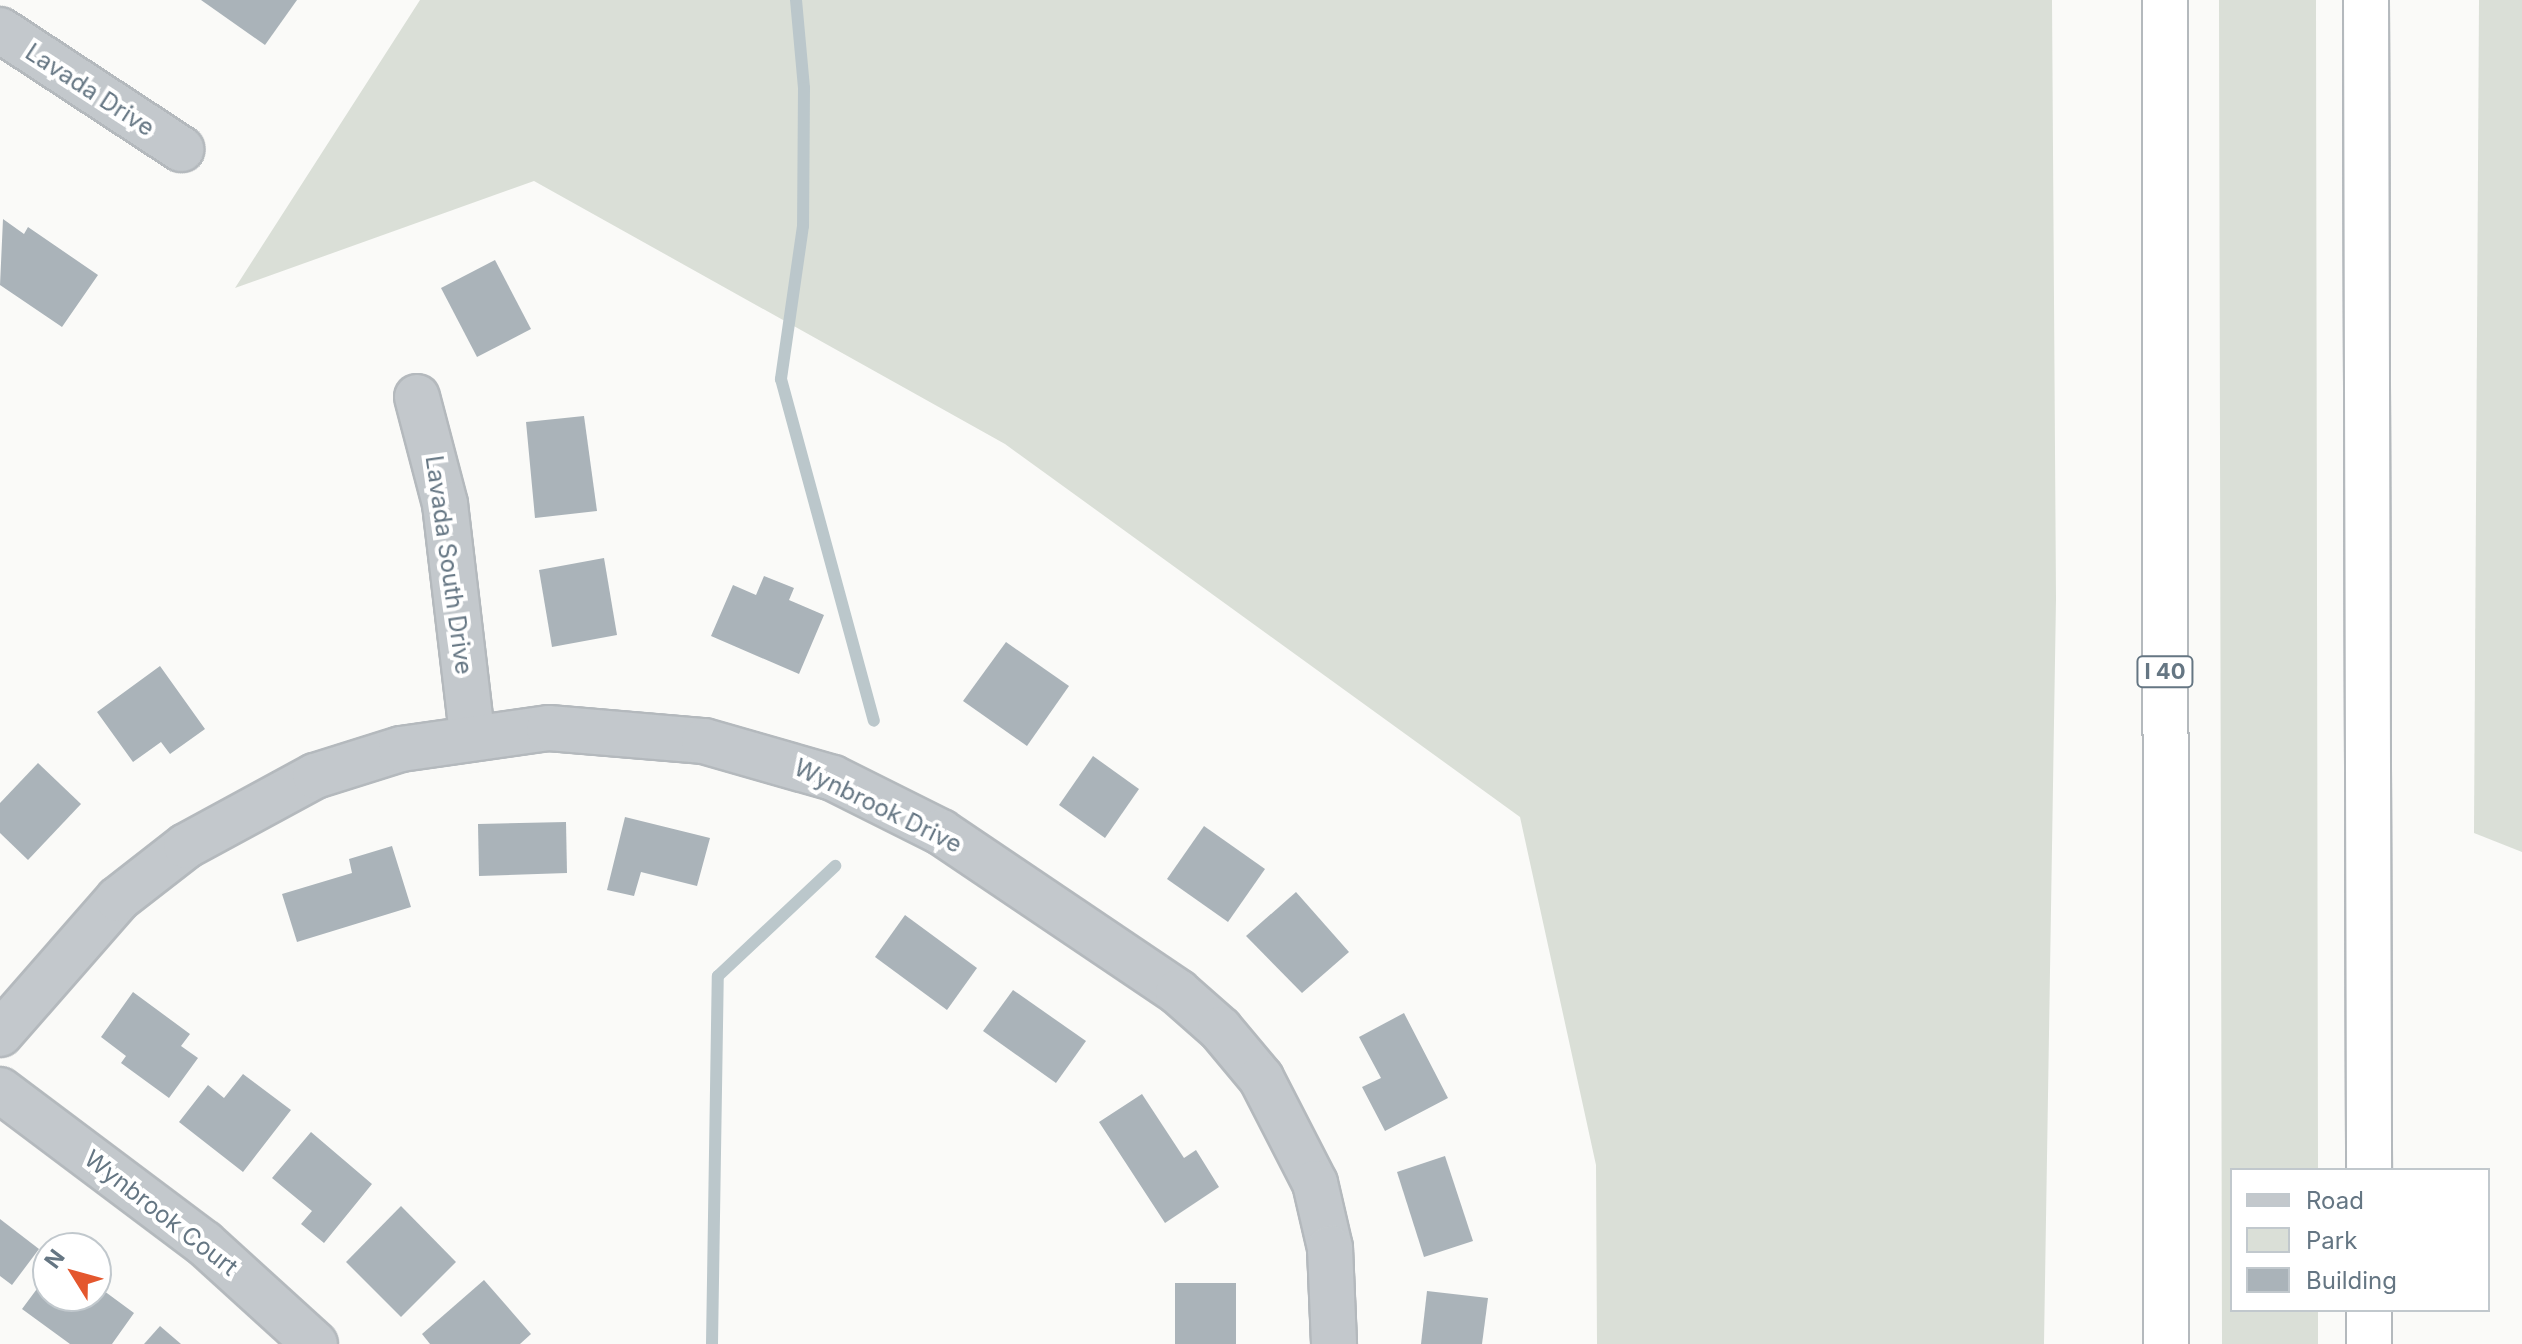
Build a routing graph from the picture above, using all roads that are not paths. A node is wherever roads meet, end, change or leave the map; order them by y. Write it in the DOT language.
graph roads {
  1 [pos="2165,0"];
  2 [pos="2366,0"];
  3 [pos="0,30"];
  4 [pos="181,149"];
  5 [pos="417,397"];
  6 [pos="472,735"];
  7 [pos="0,1034"];
  8 [pos="0,1090"];
  9 [pos="2369,1168"];
  10 [pos="2369,1312"];
  11 [pos="315,1344"];
  12 [pos="1334,1344"];
  13 [pos="2166,1344"];
  14 [pos="2369,1344"];
  1 -- 13 [label="highway, I 40"];
  2 -- 9 [label="highway"];
  3 -- 4 [label="street, Lavada Drive"];
  5 -- 6 [label="street, Lavada South Drive"];
  6 -- 7 [label="street, Wynbrook Drive"];
  6 -- 12 [label="street, Wynbrook Drive"];
  8 -- 11 [label="street, Wynbrook Court"];
  10 -- 14 [label="highway"];
}
